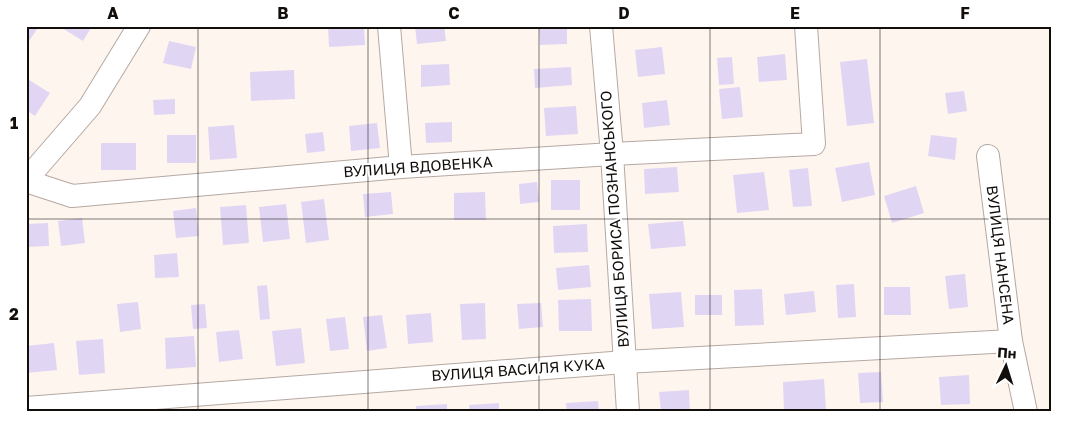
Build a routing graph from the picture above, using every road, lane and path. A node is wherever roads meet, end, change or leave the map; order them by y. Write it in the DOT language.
graph roads {
  1 [pos="139,26"];
  2 [pos="389,26"];
  3 [pos="600,26"];
  4 [pos="806,26"];
  5 [pos="612,154"];
  6 [pos="988,156"];
  7 [pos="401,167"];
  8 [pos="26,180"];
  9 [pos="1011,341"];
  10 [pos="625,362"];
  11 [pos="26,408"];
  12 [pos="628,412"];
  13 [pos="1026,412"];
  1 -- 8 [label="street"];
  2 -- 7 [label="street"];
  3 -- 5 [label="street, ВУЛИЦЯ БОРИСА ПОЗНАНСЬКОГО"];
  4 -- 5 [label="street, ВУЛИЦЯ ВДОВЕНКА"];
  5 -- 7 [label="street, ВУЛИЦЯ ВДОВЕНКА"];
  5 -- 10 [label="street, ВУЛИЦЯ БОРИСА ПОЗНАНСЬКОГО"];
  6 -- 9 [label="street, ВУЛИЦЯ НАНСЕНА"];
  7 -- 8 [label="street, ВУЛИЦЯ ВДОВЕНКА"];
  9 -- 10 [label="street, ВУЛИЦЯ ВАСИЛЯ КУКА"];
  9 -- 13 [label="street, ВУЛИЦЯ НАНСЕНА"];
  10 -- 11 [label="street, ВУЛИЦЯ ВАСИЛЯ КУКА"];
  10 -- 12 [label="street, ВУЛИЦЯ БОРИСА ПОЗНАНСЬКОГО"];
}
